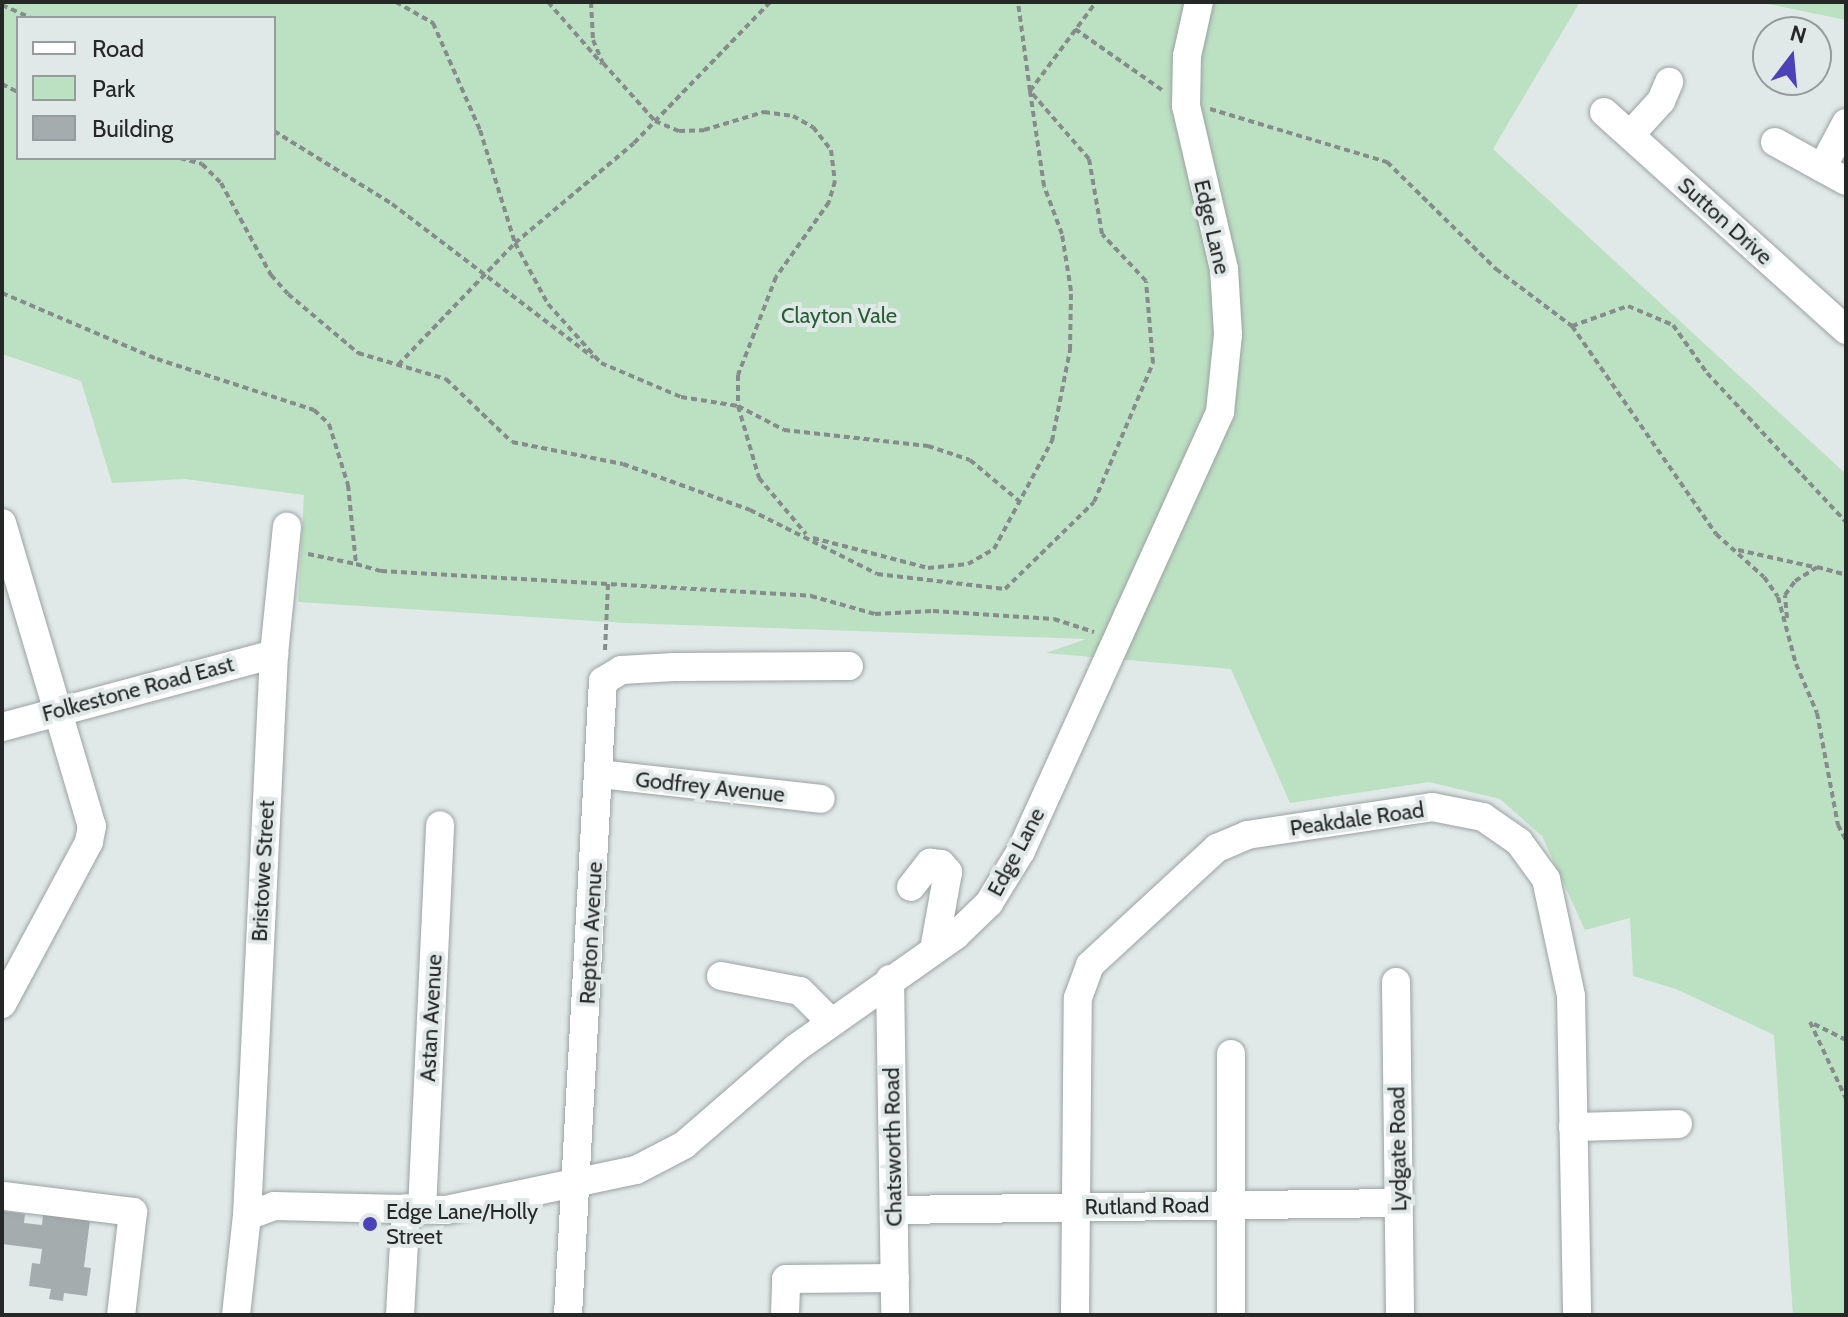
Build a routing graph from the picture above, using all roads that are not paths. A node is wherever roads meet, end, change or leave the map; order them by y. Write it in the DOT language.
graph roads {
  1 [pos="1199,2"];
  2 [pos="1669,82"];
  3 [pos="1604,112"];
  4 [pos="1846,123"];
  5 [pos="1630,135"];
  6 [pos="1775,142"];
  7 [pos="1834,175"];
  8 [pos="1846,330"];
  9 [pos="2,523"];
  10 [pos="285,540"];
  11 [pos="274,654"];
  12 [pos="849,666"];
  13 [pos="59,709"];
  14 [pos="2,727"];
  15 [pos="599,774"];
  16 [pos="821,799"];
  17 [pos="440,825"];
  18 [pos="911,887"];
  19 [pos="934,950"];
  20 [pos="721,976"];
  21 [pos="890,979"];
  22 [pos="1396,982"];
  23 [pos="2,1004"];
  24 [pos="831,1022"];
  25 [pos="1231,1054"];
  26 [pos="1678,1124"];
  27 [pos="1573,1127"];
  28 [pos="579,1185"];
  29 [pos="5,1196"];
  30 [pos="1399,1203"];
  31 [pos="1229,1205"];
  32 [pos="1075,1207"];
  33 [pos="414,1209"];
  34 [pos="895,1210"];
  35 [pos="247,1216"];
  36 [pos="895,1278"];
  37 [pos="121,1315"];
  38 [pos="236,1315"];
  39 [pos="400,1315"];
  40 [pos="568,1315"];
  41 [pos="785,1315"];
  42 [pos="895,1315"];
  43 [pos="1075,1315"];
  44 [pos="1231,1315"];
  45 [pos="1400,1315"];
  46 [pos="1577,1315"];
  1 -- 19 [label="street, Edge Lane"];
  2 -- 5 [label="street"];
  3 -- 5 [label="street, Sutton Drive"];
  4 -- 7 [label="street"];
  5 -- 8 [label="street, Sutton Drive"];
  6 -- 7 [label="street"];
  9 -- 13 [label="street"];
  10 -- 11 [label="street, Bristowe Street"];
  11 -- 13 [label="street, Folkestone Road East"];
  11 -- 35 [label="street, Bristowe Street"];
  12 -- 15 [label="street, Repton Avenue"];
  13 -- 14 [label="street, Folkestone Road East"];
  13 -- 23 [label="street"];
  15 -- 16 [label="street, Godfrey Avenue"];
  15 -- 28 [label="street, Repton Avenue"];
  17 -- 33 [label="street, Astan Avenue"];
  18 -- 19 [label="street"];
  19 -- 21 [label="street, Edge Lane"];
  20 -- 24 [label="street"];
  21 -- 24 [label="street, Edge Lane"];
  21 -- 34 [label="street, Chatsworth Road"];
  22 -- 30 [label="street, Lydgate Road"];
  24 -- 28 [label="street, Edge Lane"];
  25 -- 31 [label="street"];
  26 -- 27 [label="street"];
  27 -- 32 [label="street, Peakdale Road"];
  27 -- 46 [label="street, Peakdale Road"];
  28 -- 33 [label="street, Edge Lane"];
  28 -- 40 [label="street, Repton Avenue"];
  29 -- 37 [label="street"];
  30 -- 31 [label="street, Rutland Road"];
  30 -- 45 [label="street, Lydgate Road"];
  31 -- 32 [label="street, Rutland Road"];
  31 -- 44 [label="street"];
  32 -- 34 [label="street, Rutland Road"];
  32 -- 43 [label="street, Peakdale Road"];
  33 -- 35 [label="street, Edge Lane"];
  33 -- 39 [label="street, Astan Avenue"];
  34 -- 36 [label="street, Chatsworth Road"];
  35 -- 38 [label="street"];
  36 -- 41 [label="street"];
  36 -- 42 [label="street, Chatsworth Road"];
}
